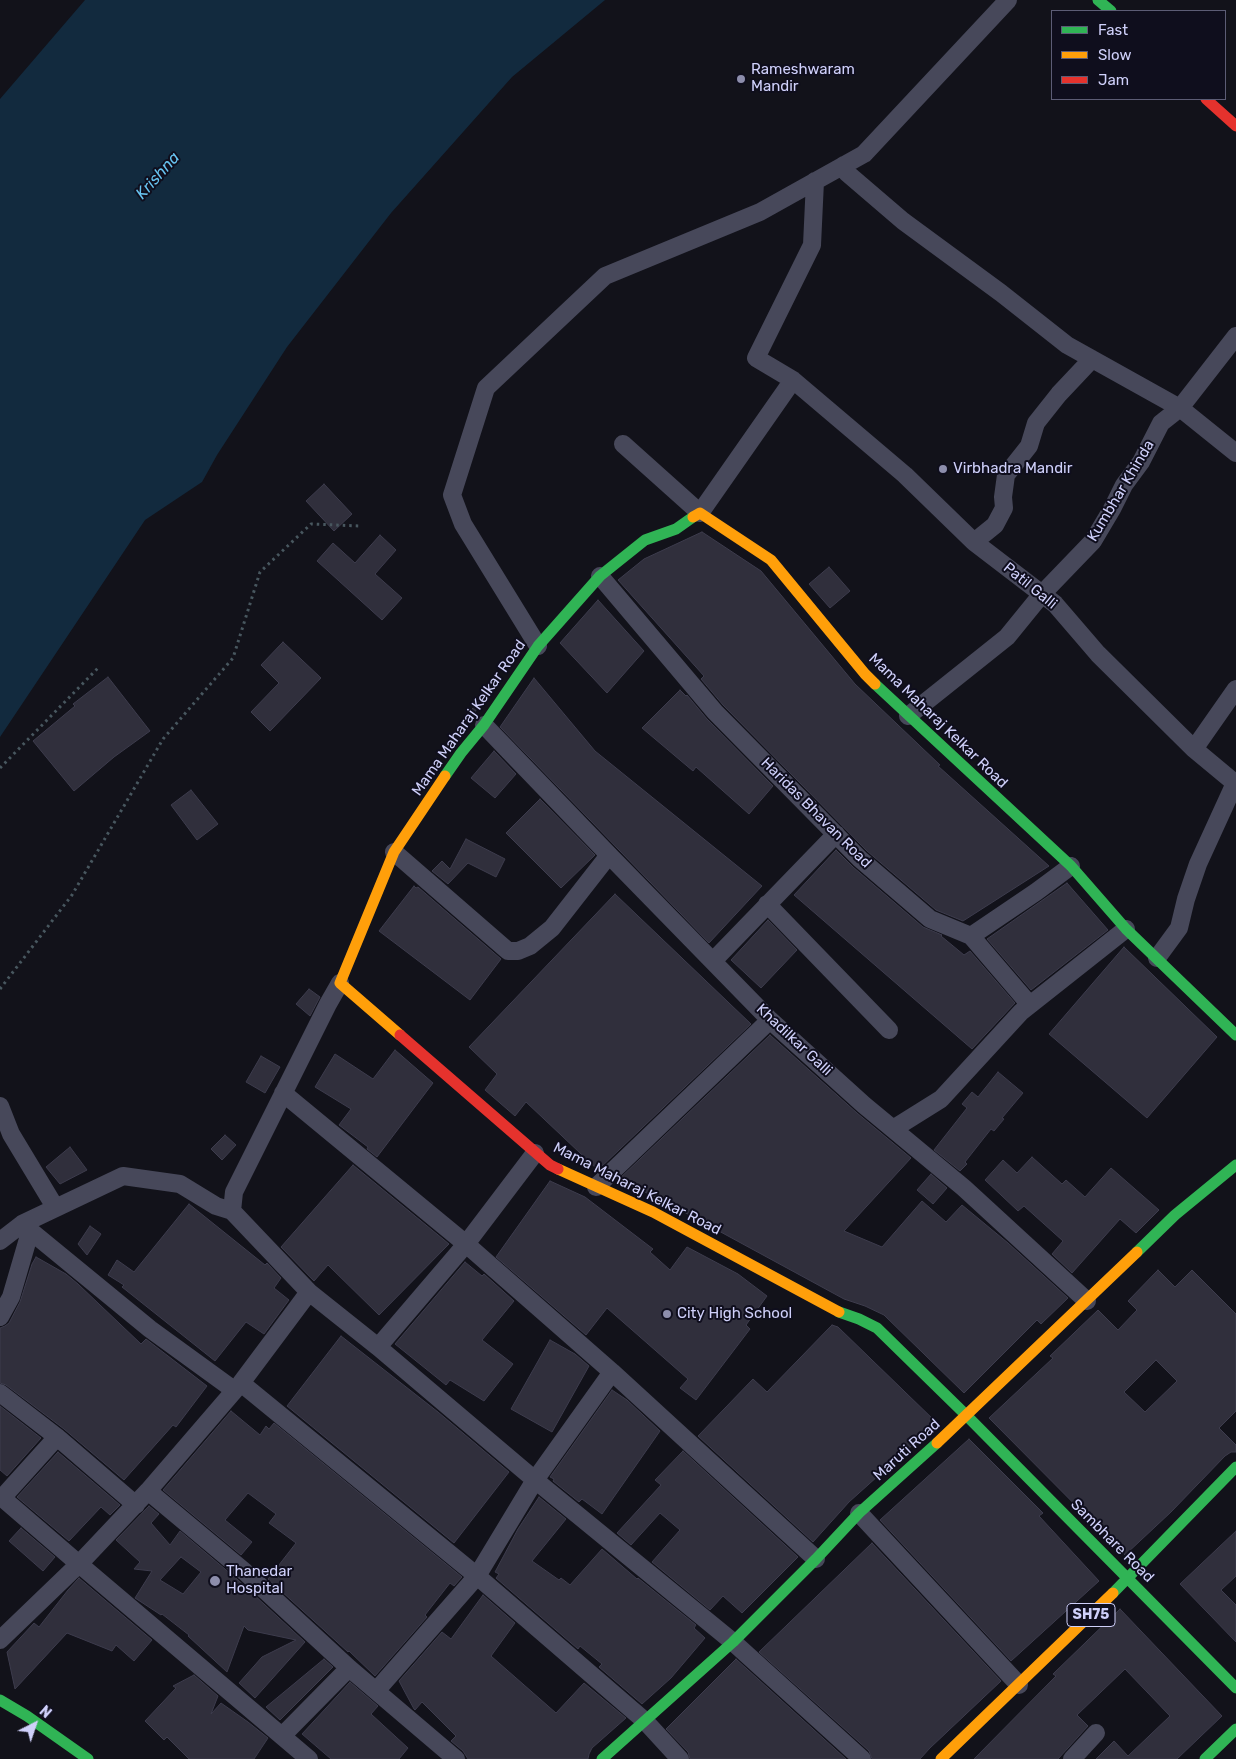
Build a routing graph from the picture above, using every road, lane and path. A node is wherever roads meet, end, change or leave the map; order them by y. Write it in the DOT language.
graph roads {
  1 [pos="1008,0"];
  2 [pos="1098,0"];
  3 [pos="1109,10"];
  4 [pos="1207,100"];
  5 [pos="1236,126"];
  6 [pos="844,165"];
  7 [pos="815,181"];
  8 [pos="1236,336"];
  9 [pos="1092,359"];
  10 [pos="793,380"];
  11 [pos="1180,408"];
  12 [pos="623,444"];
  13 [pos="1236,453"];
  14 [pos="700,513"];
  15 [pos="360,526"];
  16 [pos="974,542"];
  17 [pos="600,576"];
  18 [pos="1042,594"];
  19 [pos="538,646"];
  20 [pos="98,667"];
  21 [pos="1236,689"];
  22 [pos="908,716"];
  23 [pos="484,725"];
  24 [pos="1194,749"];
  25 [pos="0,768"];
  26 [pos="1235,784"];
  27 [pos="836,834"];
  28 [pos="394,852"];
  29 [pos="609,855"];
  30 [pos="1071,866"];
  31 [pos="767,904"];
  32 [pos="1126,929"];
  33 [pos="970,936"];
  34 [pos="1157,958"];
  35 [pos="713,961"];
  36 [pos="340,983"];
  37 [pos="0,989"];
  38 [pos="1030,1006"];
  39 [pos="770,1020"];
  40 [pos="889,1030"];
  41 [pos="1236,1035"];
  42 [pos="283,1093"];
  43 [pos="0,1106"];
  44 [pos="893,1129"];
  45 [pos="535,1153"];
  46 [pos="1236,1165"];
  47 [pos="596,1187"];
  48 [pos="55,1207"];
  49 [pos="232,1211"];
  50 [pos="26,1228"];
  51 [pos="0,1241"];
  52 [pos="466,1244"];
  53 [pos="309,1292"];
  54 [pos="1087,1301"];
  55 [pos="0,1317"];
  56 [pos="378,1347"];
  57 [pos="612,1372"];
  58 [pos="237,1386"];
  59 [pos="0,1393"];
  60 [pos="967,1416"];
  61 [pos="56,1437"];
  62 [pos="1236,1467"];
  63 [pos="535,1480"];
  64 [pos="148,1491"];
  65 [pos="1,1497"];
  66 [pos="136,1505"];
  67 [pos="859,1513"];
  68 [pos="816,1559"];
  69 [pos="79,1564"];
  70 [pos="477,1576"];
  71 [pos="1128,1578"];
  72 [pos="0,1640"];
  73 [pos="733,1642"];
  74 [pos="349,1668"];
  75 [pos="1019,1685"];
  76 [pos="1236,1688"];
  77 [pos="376,1691"];
  78 [pos="0,1700"];
  79 [pos="645,1721"];
  80 [pos="1236,1729"];
  81 [pos="1096,1733"];
  82 [pos="282,1736"];
  83 [pos="88,1759"];
  84 [pos="309,1759"];
  85 [pos="456,1759"];
  86 [pos="602,1759"];
  87 [pos="680,1759"];
  88 [pos="862,1759"];
  89 [pos="941,1759"];
  90 [pos="1072,1759"];
  91 [pos="1205,1759"];
  1 -- 6 [label="street"];
  2 -- 3 [label="main road"];
  4 -- 5 [label="main road"];
  6 -- 7 [label="street"];
  6 -- 9 [label="street"];
  7 -- 10 [label="street, Patil Galli"];
  7 -- 19 [label="street"];
  8 -- 11 [label="street, Kumbhar Khinda"];
  9 -- 11 [label="street"];
  9 -- 16 [label="street"];
  10 -- 14 [label="street"];
  10 -- 16 [label="street, Patil Galli"];
  11 -- 13 [label="street"];
  11 -- 18 [label="street, Kumbhar Khinda"];
  12 -- 14 [label="street"];
  14 -- 17 [label="main road, Mama Maharaj Kelkar Road"];
  14 -- 22 [label="main road, Mama Maharaj Kelkar Road"];
  15 -- 37 [label="path"];
  16 -- 18 [label="street, Patil Galli"];
  17 -- 19 [label="main road, Mama Maharaj Kelkar Road"];
  17 -- 27 [label="street, Haridas Bhavan Road"];
  18 -- 22 [label="street, Kumbhar Khinda"];
  18 -- 24 [label="street, Patil Galli"];
  19 -- 23 [label="main road, Mama Maharaj Kelkar Road"];
  20 -- 25 [label="path"];
  21 -- 24 [label="street"];
  22 -- 30 [label="main road, Mama Maharaj Kelkar Road"];
  23 -- 28 [label="main road, Mama Maharaj Kelkar Road"];
  23 -- 29 [label="street, Khadilkar Galli"];
  24 -- 26 [label="street, Patil Galli"];
  26 -- 34 [label="street, Patil Galli"];
  27 -- 31 [label="street"];
  27 -- 33 [label="street, Haridas Bhavan Road"];
  28 -- 29 [label="street"];
  28 -- 36 [label="main road, Mama Maharaj Kelkar Road"];
  29 -- 35 [label="street, Khadilkar Galli"];
  30 -- 32 [label="main road, Mama Maharaj Kelkar Road"];
  30 -- 33 [label="street"];
  31 -- 35 [label="street"];
  31 -- 40 [label="street"];
  32 -- 34 [label="main road, Mama Maharaj Kelkar Road"];
  32 -- 38 [label="street"];
  33 -- 38 [label="street"];
  34 -- 41 [label="main road, Mama Maharaj Kelkar Road"];
  35 -- 39 [label="street, Khadilkar Galli"];
  36 -- 42 [label="street"];
  36 -- 45 [label="main road, Mama Maharaj Kelkar Road"];
  38 -- 44 [label="street"];
  39 -- 44 [label="street, Khadilkar Galli"];
  39 -- 47 [label="street"];
  42 -- 49 [label="street"];
  42 -- 52 [label="street"];
  43 -- 48 [label="street"];
  44 -- 54 [label="street, Khadilkar Galli"];
  45 -- 47 [label="main road, Mama Maharaj Kelkar Road"];
  45 -- 52 [label="street"];
  46 -- 54 [label="main road, Maruti Road"];
  47 -- 60 [label="main road, Mama Maharaj Kelkar Road"];
  48 -- 49 [label="street"];
  48 -- 50 [label="street"];
  49 -- 53 [label="street"];
  50 -- 51 [label="street"];
  50 -- 55 [label="street"];
  50 -- 58 [label="street"];
  52 -- 56 [label="street"];
  52 -- 57 [label="street"];
  53 -- 56 [label="street"];
  53 -- 58 [label="street"];
  54 -- 60 [label="main road, Maruti Road"];
  56 -- 63 [label="street"];
  57 -- 63 [label="street"];
  57 -- 68 [label="street"];
  58 -- 64 [label="street"];
  58 -- 70 [label="street"];
  59 -- 61 [label="street"];
  60 -- 67 [label="main road, Maruti Road"];
  60 -- 71 [label="main road, Sambhare Road"];
  61 -- 65 [label="street"];
  61 -- 66 [label="street"];
  62 -- 71 [label="main road, SH75"];
  63 -- 70 [label="street"];
  63 -- 73 [label="street"];
  64 -- 66 [label="street"];
  64 -- 74 [label="street"];
  65 -- 69 [label="street"];
  66 -- 69 [label="street"];
  67 -- 68 [label="main road, Maruti Road"];
  67 -- 75 [label="street"];
  68 -- 73 [label="main road, Maruti Road"];
  69 -- 72 [label="street"];
  69 -- 82 [label="street"];
  70 -- 77 [label="street"];
  70 -- 79 [label="street"];
  71 -- 75 [label="main road, SH75"];
  71 -- 76 [label="main road, Sambhare Road"];
  73 -- 79 [label="main road, Maruti Road"];
  73 -- 88 [label="street"];
  74 -- 77 [label="street"];
  74 -- 82 [label="street"];
  75 -- 89 [label="main road, SH75"];
  77 -- 85 [label="street"];
  78 -- 83 [label="main road"];
  79 -- 86 [label="main road, Maruti Road"];
  79 -- 87 [label="street"];
  80 -- 91 [label="main road"];
  81 -- 90 [label="street"];
  82 -- 84 [label="street"];
}
